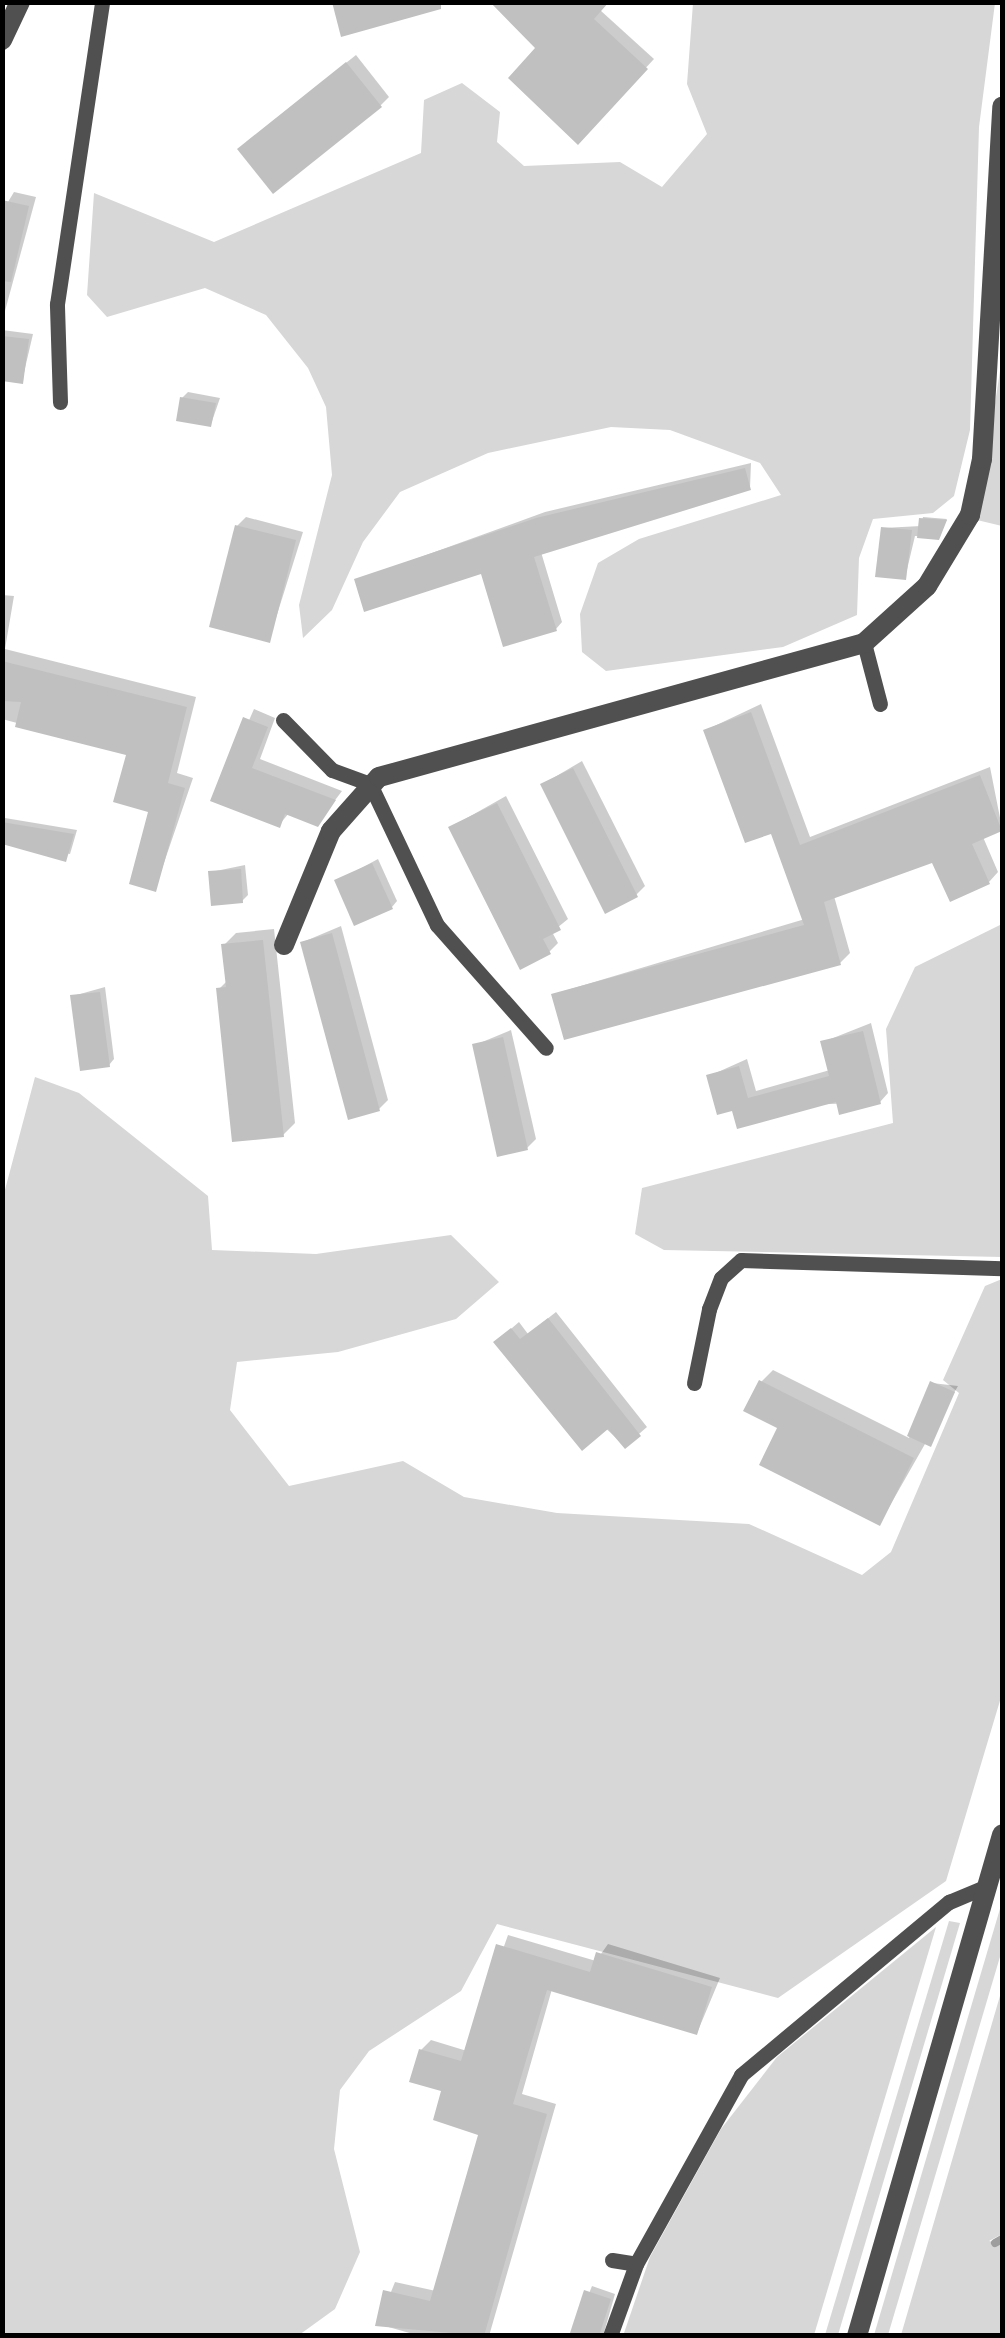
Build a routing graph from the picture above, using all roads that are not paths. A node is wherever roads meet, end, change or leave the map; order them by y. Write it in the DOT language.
graph roads {
  1 [pos="20,2"];
  2 [pos="102,2"];
  3 [pos="2,40"];
  4 [pos="1002,107"];
  5 [pos="60,402"];
  6 [pos="864,643"];
  7 [pos="880,704"];
  8 [pos="283,720"];
  9 [pos="370,784"];
  10 [pos="284,945"];
  11 [pos="546,1048"];
  12 [pos="1002,1268"];
  13 [pos="694,1383"];
  14 [pos="1002,1835"];
  15 [pos="987,1886"];
  16 [pos="612,2260"];
  17 [pos="636,2264"];
  18 [pos="610,2336"];
  19 [pos="857,2336"];
  1 -- 3 [label="street"];
  2 -- 5 [label="lane"];
  4 -- 6 [label="street"];
  6 -- 7 [label="lane"];
  6 -- 9 [label="street"];
  8 -- 9 [label="lane"];
  9 -- 10 [label="street"];
  9 -- 11 [label="lane"];
  12 -- 13 [label="lane"];
  14 -- 15 [label="street"];
  15 -- 17 [label="lane"];
  15 -- 19 [label="street"];
  16 -- 17 [label="lane"];
  17 -- 18 [label="lane"];
}
